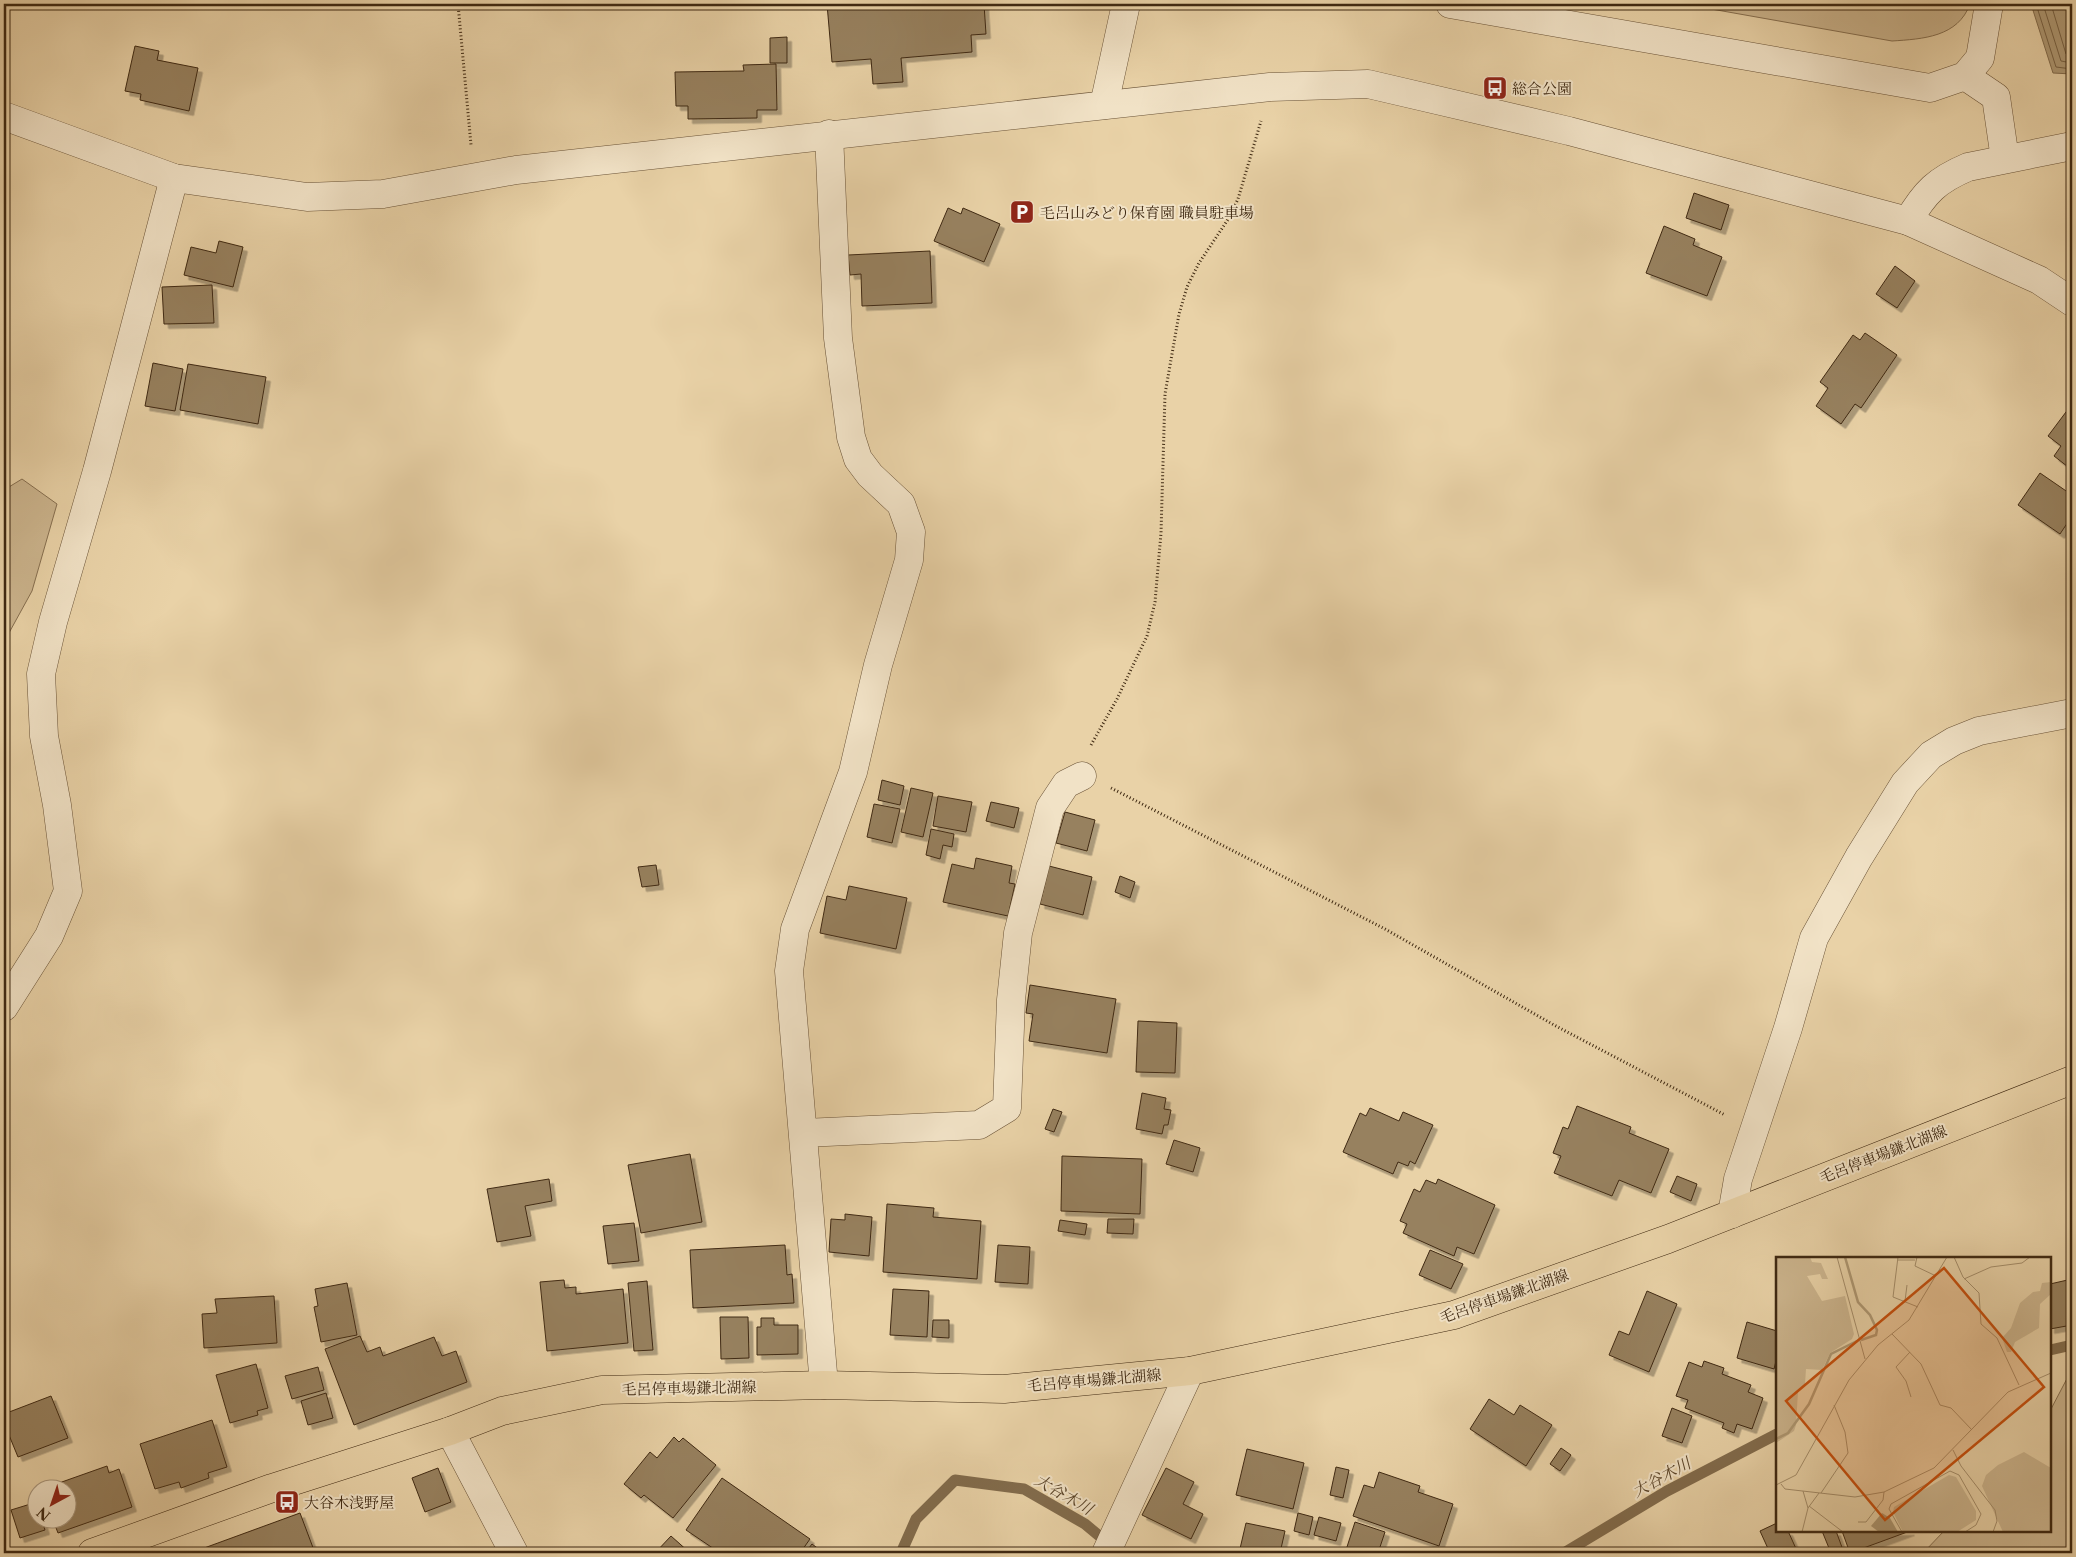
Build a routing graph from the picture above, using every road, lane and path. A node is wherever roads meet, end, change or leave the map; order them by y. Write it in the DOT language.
graph roads {
  1 [pos="458,4"];
  2 [pos="1126,4"];
  3 [pos="1450,4"];
  4 [pos="1989,4"];
  5 [pos="1965,76"];
  6 [pos="1270,86"];
  7 [pos="1104,105"];
  8 [pos="4,116"];
  9 [pos="829,134"];
  10 [pos="2072,146"];
  11 [pos="2005,160"];
  12 [pos="474,177"];
  13 [pos="174,178"];
  14 [pos="1908,221"];
  15 [pos="2072,302"];
  16 [pos="2072,713"];
  17 [pos="1082,776"];
  18 [pos="4,1006"];
  19 [pos="2072,1080"];
  20 [pos="1754,1127"];
  21 [pos="804,1133"];
  22 [pos="1732,1214"];
  23 [pos="1190,1371"];
  24 [pos="824,1385"];
  25 [pos="450,1431"];
  26 [pos="106,1551"];
  27 [pos="514,1553"];
  28 [pos="1106,1553"];
  1 -- 12 [label="path"];
  2 -- 7 [label="street"];
  3 -- 5 [label="street"];
  4 -- 5 [label="street"];
  5 -- 11 [label="street"];
  6 -- 7 [label="street"];
  6 -- 14 [label="street"];
  6 -- 17 [label="path"];
  7 -- 9 [label="street"];
  8 -- 13 [label="street"];
  9 -- 12 [label="street"];
  9 -- 21 [label="street"];
  10 -- 11 [label="street"];
  11 -- 14 [label="street"];
  12 -- 13 [label="street"];
  13 -- 18 [label="street"];
  14 -- 15 [label="street"];
  16 -- 20 [label="street"];
  17 -- 20 [label="path"];
  17 -- 21 [label="street"];
  19 -- 22 [label="main road, 毛呂停車場鎌北湖線"];
  20 -- 22 [label="street"];
  21 -- 24 [label="street"];
  22 -- 23 [label="main road, 毛呂停車場鎌北湖線"];
  23 -- 24 [label="main road, 毛呂停車場鎌北湖線"];
  23 -- 28 [label="street"];
  24 -- 25 [label="main road, 毛呂停車場鎌北湖線"];
  25 -- 26 [label="main road, 毛呂停車場鎌北湖線"];
  25 -- 27 [label="street"];
}
